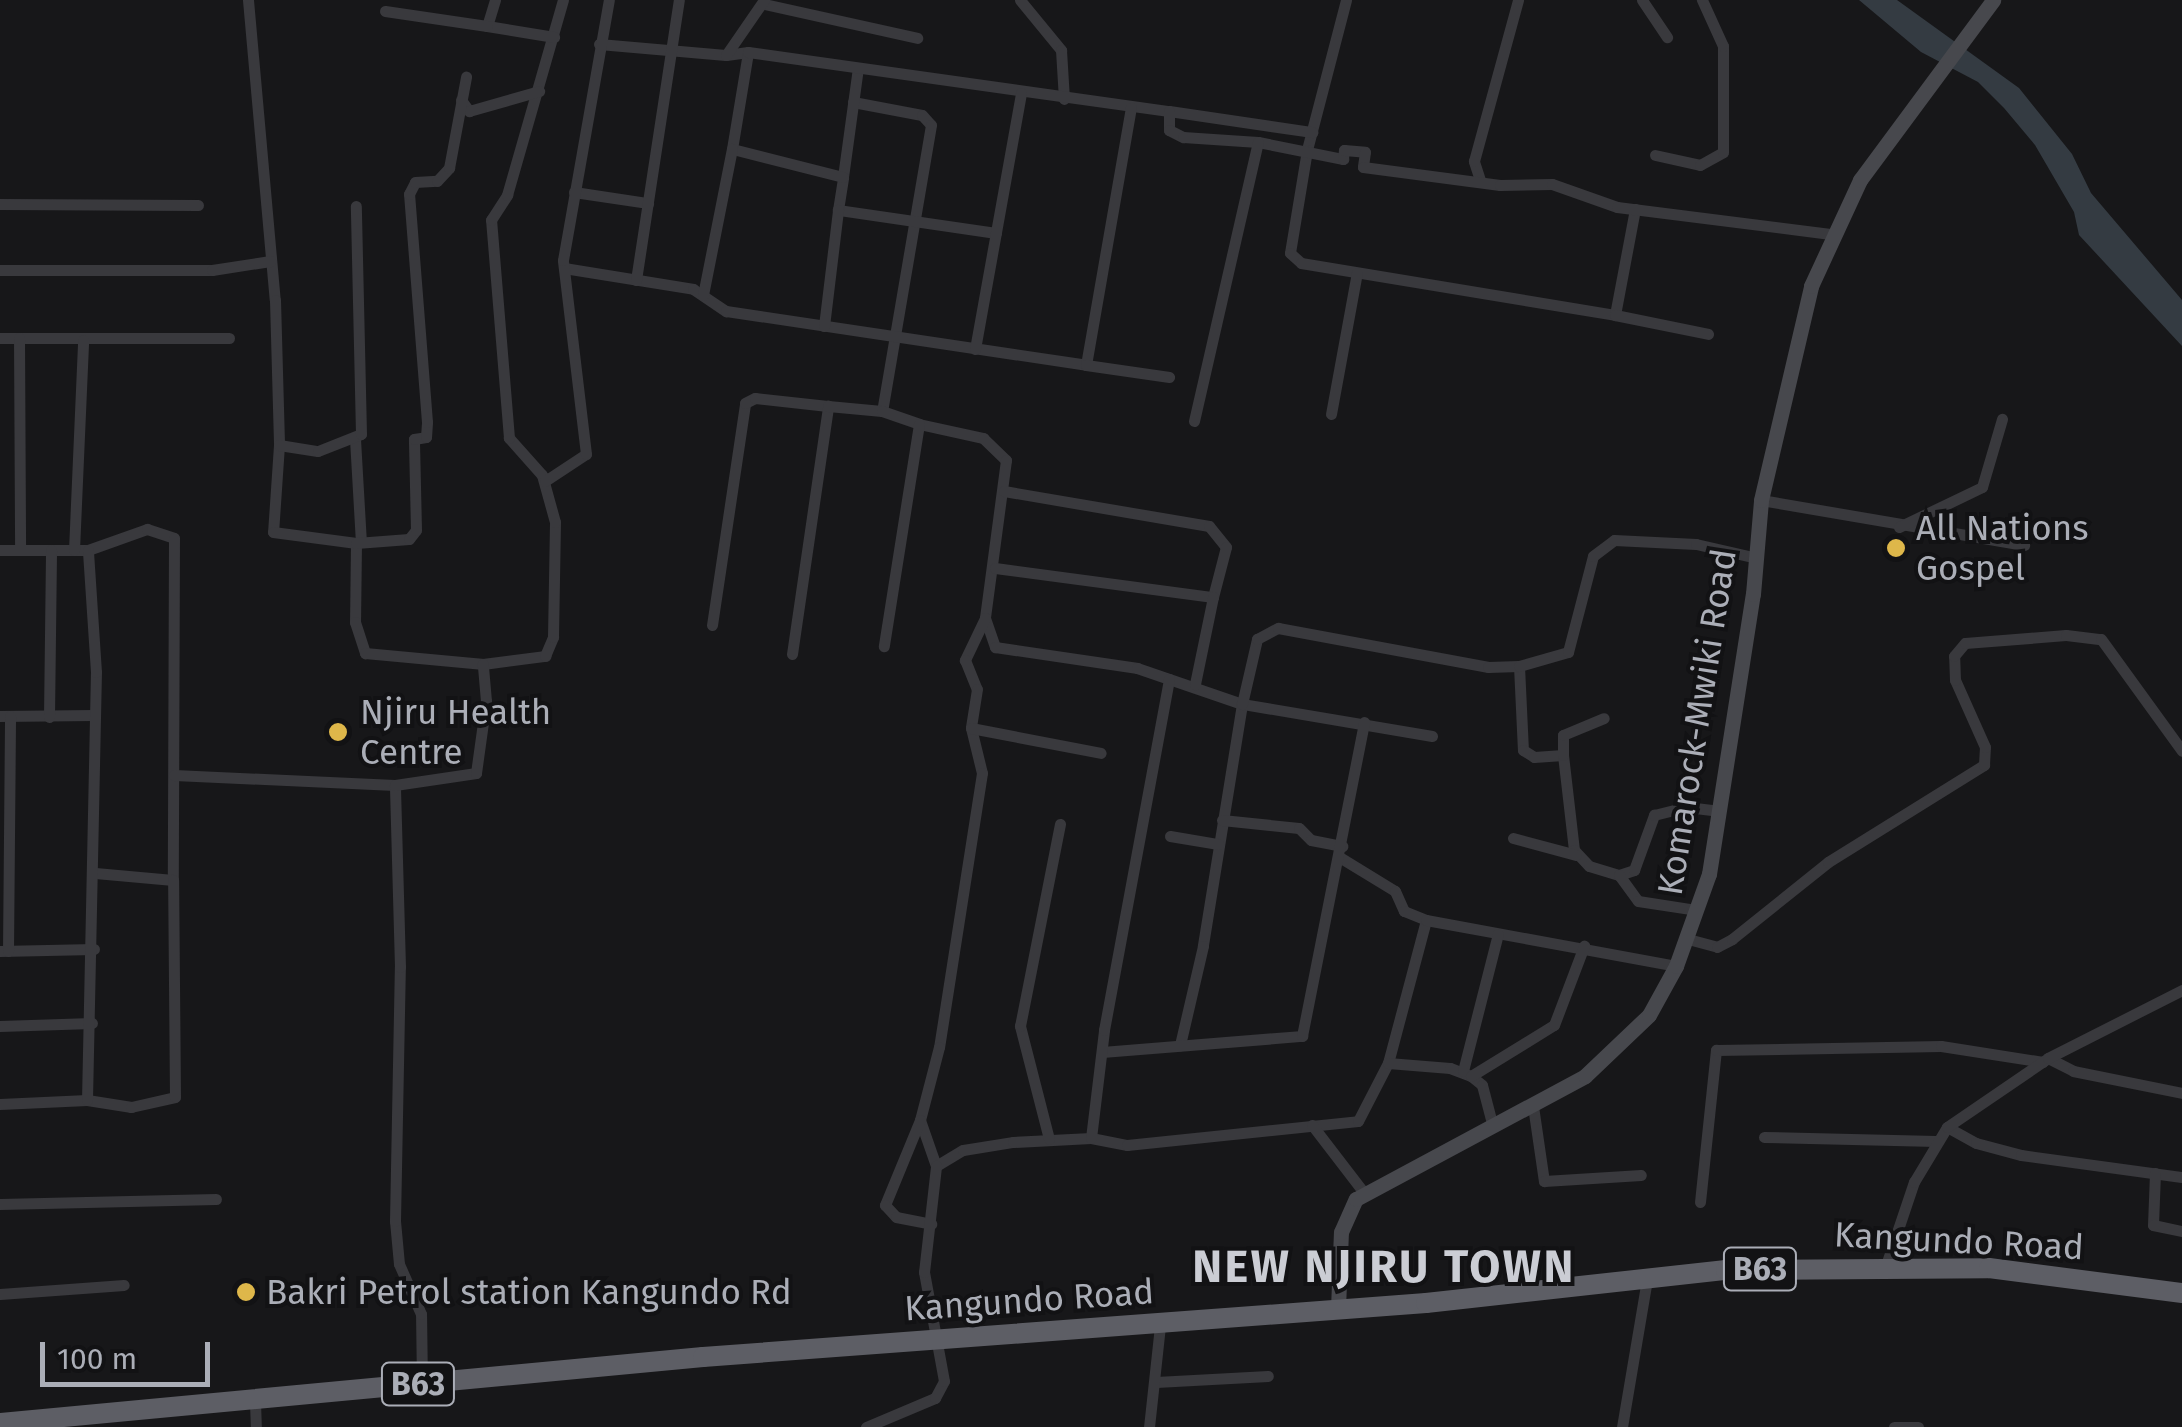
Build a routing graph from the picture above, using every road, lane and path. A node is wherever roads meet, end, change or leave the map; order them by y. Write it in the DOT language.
graph roads {
  1 [pos="248,0"];
  2 [pos="496,0"];
  3 [pos="563,0"];
  4 [pos="609,0"];
  5 [pos="680,0"];
  6 [pos="1346,0"];
  7 [pos="1518,0"];
  8 [pos="1642,0"];
  9 [pos="1702,0"];
  10 [pos="1023,1"];
  11 [pos="764,2"];
  12 [pos="1988,2"];
  13 [pos="385,11"];
  14 [pos="487,26"];
  15 [pos="554,37"];
  16 [pos="1667,37"];
  17 [pos="917,38"];
  18 [pos="599,44"];
  19 [pos="675,52"];
  20 [pos="748,52"];
  21 [pos="726,54"];
  22 [pos="858,68"];
  23 [pos="466,77"];
  24 [pos="539,91"];
  25 [pos="1022,94"];
  26 [pos="1064,99"];
  27 [pos="461,100"];
  28 [pos="854,102"];
  29 [pos="1132,108"];
  30 [pos="1170,111"];
  31 [pos="1312,132"];
  32 [pos="1258,142"];
  33 [pos="732,149"];
  34 [pos="1307,150"];
  35 [pos="1655,155"];
  36 [pos="842,176"];
  37 [pos="1480,180"];
  38 [pos="574,192"];
  39 [pos="648,203"];
  40 [pos="0,204"];
  41 [pos="198,204"];
  42 [pos="356,206"];
  43 [pos="838,210"];
  44 [pos="1635,210"];
  45 [pos="909,224"];
  46 [pos="996,233"];
  47 [pos="1832,234"];
  48 [pos="270,261"];
  49 [pos="564,268"];
  50 [pos="0,270"];
  51 [pos="1357,273"];
  52 [pos="636,280"];
  53 [pos="703,295"];
  54 [pos="1615,314"];
  55 [pos="824,326"];
  56 [pos="896,334"];
  57 [pos="1708,334"];
  58 [pos="0,338"];
  59 [pos="19,338"];
  60 [pos="229,338"];
  61 [pos="83,340"];
  62 [pos="975,350"];
  63 [pos="1086,365"];
  64 [pos="1169,377"];
  65 [pos="828,406"];
  66 [pos="882,411"];
  67 [pos="1331,414"];
  68 [pos="1194,420"];
  69 [pos="2002,420"];
  70 [pos="919,424"];
  71 [pos="355,439"];
  72 [pos="279,445"];
  73 [pos="545,481"];
  74 [pos="1004,491"];
  75 [pos="1760,500"];
  76 [pos="1899,527"];
  77 [pos="358,543"];
  78 [pos="2024,546"];
  79 [pos="20,549"];
  80 [pos="0,550"];
  81 [pos="51,550"];
  82 [pos="74,550"];
  83 [pos="88,550"];
  84 [pos="1757,558"];
  85 [pos="995,568"];
  86 [pos="1213,597"];
  87 [pos="985,618"];
  88 [pos="712,624"];
  89 [pos="884,646"];
  90 [pos="792,654"];
  91 [pos="483,664"];
  92 [pos="1519,666"];
  93 [pos="1170,678"];
  94 [pos="1195,684"];
  95 [pos="1242,704"];
  96 [pos="94,715"];
  97 [pos="5,716"];
  98 [pos="49,717"];
  99 [pos="1604,718"];
  100 [pos="1364,722"];
  101 [pos="971,728"];
  102 [pos="1432,736"];
  103 [pos="2182,752"];
  104 [pos="1101,753"];
  105 [pos="1563,755"];
  106 [pos="174,775"];
  107 [pos="395,785"];
  108 [pos="5,791"];
  109 [pos="1718,811"];
  110 [pos="1222,820"];
  111 [pos="1060,824"];
  112 [pos="1170,836"];
  113 [pos="1513,838"];
  114 [pos="1218,844"];
  115 [pos="1341,852"];
  116 [pos="1576,854"];
  117 [pos="4,868"];
  118 [pos="95,873"];
  119 [pos="1619,875"];
  120 [pos="173,880"];
  121 [pos="1698,910"];
  122 [pos="1426,920"];
  123 [pos="1498,934"];
  124 [pos="1688,938"];
  125 [pos="1584,946"];
  126 [pos="94,949"];
  127 [pos="4,951"];
  128 [pos="1676,966"];
  129 [pos="2182,990"];
  130 [pos="92,1023"];
  131 [pos="0,1026"];
  132 [pos="1180,1045"];
  133 [pos="1102,1052"];
  134 [pos="2046,1060"];
  135 [pos="1388,1063"];
  136 [pos="1467,1074"];
  137 [pos="2182,1093"];
  138 [pos="87,1100"];
  139 [pos="0,1104"];
  140 [pos="1533,1106"];
  141 [pos="920,1120"];
  142 [pos="1312,1126"];
  143 [pos="1494,1127"];
  144 [pos="1947,1127"];
  145 [pos="1764,1137"];
  146 [pos="1091,1138"];
  147 [pos="1048,1139"];
  148 [pos="1936,1140"];
  149 [pos="936,1166"];
  150 [pos="2155,1172"];
  151 [pos="1641,1175"];
  152 [pos="2182,1178"];
  153 [pos="1365,1194"];
  154 [pos="216,1199"];
  155 [pos="1700,1202"];
  156 [pos="0,1204"];
  157 [pos="931,1224"];
  158 [pos="2182,1231"];
  159 [pos="1886,1266"];
  160 [pos="1647,1279"];
  161 [pos="124,1286"];
  162 [pos="2182,1292"];
  163 [pos="0,1294"];
  164 [pos="1338,1308"];
  165 [pos="1160,1325"];
  166 [pos="938,1338"];
  167 [pos="1268,1376"];
  168 [pos="1156,1382"];
  169 [pos="422,1384"];
  170 [pos="256,1402"];
  171 [pos="0,1422"];
  172 [pos="256,1427"];
  173 [pos="866,1427"];
  174 [pos="1149,1427"];
  175 [pos="1622,1427"];
  176 [pos="1894,1427"];
  177 [pos="1918,1427"];
  1 -- 48 [label="street"];
  2 -- 14 [label="street"];
  3 -- 15 [label="street"];
  4 -- 18 [label="street"];
  5 -- 19 [label="street"];
  6 -- 31 [label="street"];
  7 -- 37 [label="street"];
  8 -- 16 [label="street"];
  9 -- 35 [label="street"];
  10 -- 26 [label="street"];
  11 -- 17 [label="street"];
  11 -- 21 [label="street"];
  12 -- 47 [label="main road, Komarock-Mwiki Road"];
  13 -- 14 [label="street"];
  14 -- 15 [label="street"];
  15 -- 24 [label="street"];
  18 -- 19 [label="street"];
  18 -- 38 [label="street"];
  19 -- 21 [label="street"];
  19 -- 39 [label="street"];
  20 -- 21 [label="street"];
  20 -- 22 [label="street"];
  20 -- 33 [label="street"];
  22 -- 25 [label="street"];
  22 -- 28 [label="street"];
  23 -- 27 [label="street"];
  24 -- 27 [label="street"];
  24 -- 73 [label="street"];
  25 -- 26 [label="street"];
  25 -- 46 [label="street"];
  26 -- 29 [label="street"];
  27 -- 77 [label="street"];
  28 -- 36 [label="street"];
  28 -- 45 [label="street"];
  29 -- 30 [label="street"];
  29 -- 63 [label="street"];
  30 -- 31 [label="street"];
  30 -- 32 [label="street"];
  31 -- 34 [label="street"];
  32 -- 34 [label="street"];
  32 -- 68 [label="street"];
  33 -- 36 [label="street"];
  33 -- 53 [label="street"];
  34 -- 37 [label="street"];
  34 -- 51 [label="street"];
  36 -- 43 [label="street"];
  37 -- 44 [label="street"];
  38 -- 39 [label="street"];
  38 -- 49 [label="street"];
  39 -- 52 [label="street"];
  40 -- 41 [label="street"];
  42 -- 71 [label="street"];
  43 -- 45 [label="street"];
  43 -- 55 [label="street"];
  44 -- 47 [label="street"];
  44 -- 54 [label="street"];
  45 -- 46 [label="street"];
  45 -- 56 [label="street"];
  46 -- 62 [label="street"];
  47 -- 75 [label="main road, Komarock-Mwiki Road"];
  48 -- 50 [label="street"];
  48 -- 72 [label="street"];
  49 -- 52 [label="street"];
  49 -- 73 [label="street"];
  51 -- 54 [label="street"];
  51 -- 67 [label="street"];
  52 -- 53 [label="street"];
  53 -- 55 [label="street"];
  54 -- 57 [label="street"];
  55 -- 56 [label="street"];
  56 -- 62 [label="street"];
  56 -- 66 [label="street"];
  58 -- 59 [label="street"];
  59 -- 61 [label="street"];
  59 -- 79 [label="street"];
  60 -- 61 [label="street"];
  61 -- 82 [label="street"];
  62 -- 63 [label="street"];
  63 -- 64 [label="street"];
  65 -- 66 [label="street"];
  65 -- 88 [label="street"];
  65 -- 90 [label="street"];
  66 -- 70 [label="street"];
  69 -- 76 [label="street"];
  70 -- 74 [label="street"];
  70 -- 89 [label="street"];
  71 -- 72 [label="street"];
  71 -- 77 [label="street"];
  72 -- 77 [label="street"];
  73 -- 91 [label="street"];
  74 -- 85 [label="street"];
  74 -- 86 [label="street"];
  75 -- 76 [label="street"];
  75 -- 84 [label="main road, Komarock-Mwiki Road"];
  76 -- 78 [label="street"];
  77 -- 91 [label="street"];
  79 -- 80 [label="street"];
  79 -- 81 [label="street"];
  81 -- 82 [label="street"];
  81 -- 98 [label="street"];
  82 -- 83 [label="street"];
  83 -- 96 [label="street"];
  83 -- 106 [label="street"];
  84 -- 92 [label="street"];
  84 -- 109 [label="main road, Komarock-Mwiki Road"];
  85 -- 86 [label="street"];
  85 -- 87 [label="street"];
  86 -- 94 [label="street"];
  87 -- 93 [label="street"];
  87 -- 101 [label="street"];
  91 -- 107 [label="street"];
  92 -- 95 [label="street"];
  92 -- 105 [label="street"];
  93 -- 94 [label="street"];
  93 -- 133 [label="street"];
  94 -- 95 [label="street"];
  95 -- 100 [label="street"];
  95 -- 110 [label="street"];
  96 -- 98 [label="street"];
  96 -- 118 [label="street"];
  97 -- 98 [label="street"];
  97 -- 108 [label="street"];
  99 -- 105 [label="street"];
  100 -- 102 [label="street"];
  100 -- 115 [label="street"];
  101 -- 104 [label="street"];
  101 -- 141 [label="street"];
  103 -- 124 [label="street"];
  105 -- 116 [label="street"];
  106 -- 107 [label="street"];
  106 -- 120 [label="street"];
  107 -- 169 [label="street"];
  108 -- 117 [label="street"];
  109 -- 119 [label="street"];
  109 -- 121 [label="main road, Komarock-Mwiki Road"];
  110 -- 114 [label="street"];
  110 -- 115 [label="street"];
  111 -- 147 [label="street"];
  112 -- 114 [label="street"];
  113 -- 116 [label="street"];
  114 -- 132 [label="street"];
  115 -- 122 [label="street"];
  115 -- 132 [label="street"];
  116 -- 119 [label="street"];
  117 -- 127 [label="street"];
  118 -- 120 [label="street"];
  118 -- 126 [label="street"];
  119 -- 121 [label="street"];
  120 -- 138 [label="street"];
  121 -- 124 [label="main road, Komarock-Mwiki Road"];
  122 -- 123 [label="street"];
  122 -- 135 [label="street"];
  123 -- 125 [label="street"];
  123 -- 136 [label="street"];
  124 -- 128 [label="main road, Komarock-Mwiki Road"];
  125 -- 128 [label="street"];
  125 -- 136 [label="street"];
  126 -- 127 [label="street"];
  126 -- 130 [label="street"];
  128 -- 140 [label="main road, Komarock-Mwiki Road"];
  129 -- 134 [label="street"];
  130 -- 131 [label="street"];
  130 -- 138 [label="street"];
  132 -- 133 [label="street"];
  133 -- 146 [label="street"];
  134 -- 137 [label="street"];
  134 -- 144 [label="street"];
  134 -- 155 [label="street"];
  135 -- 136 [label="street"];
  135 -- 142 [label="street"];
  136 -- 143 [label="street"];
  138 -- 139 [label="street"];
  140 -- 143 [label="main road, Komarock-Mwiki Road"];
  140 -- 151 [label="street"];
  141 -- 149 [label="street"];
  141 -- 157 [label="street"];
  142 -- 146 [label="street"];
  142 -- 153 [label="street"];
  143 -- 153 [label="main road, Komarock-Mwiki Road"];
  144 -- 148 [label="street"];
  144 -- 150 [label="street"];
  145 -- 148 [label="street"];
  146 -- 147 [label="street"];
  147 -- 149 [label="street"];
  148 -- 159 [label="street"];
  149 -- 157 [label="street"];
  150 -- 152 [label="street"];
  150 -- 158 [label="street"];
  153 -- 164 [label="main road"];
  154 -- 156 [label="street"];
  157 -- 166 [label="street"];
  159 -- 160 [label="highway, Kangundo Road / B63"];
  159 -- 162 [label="highway, Kangundo Road / B63"];
  160 -- 164 [label="highway, Kangundo Road / B63"];
  160 -- 175 [label="street"];
  161 -- 163 [label="street"];
  164 -- 165 [label="highway, Kangundo Road / B63"];
  165 -- 166 [label="highway, Kangundo Road / B63"];
  165 -- 168 [label="street"];
  166 -- 169 [label="highway, Kangundo Road / B63"];
  166 -- 173 [label="street"];
  167 -- 168 [label="street"];
  168 -- 174 [label="street"];
  169 -- 170 [label="highway, Kangundo Road / B63"];
  170 -- 171 [label="highway, Kangundo Road / B63"];
  170 -- 172 [label="street"];
  176 -- 177 [label="street"];
}
